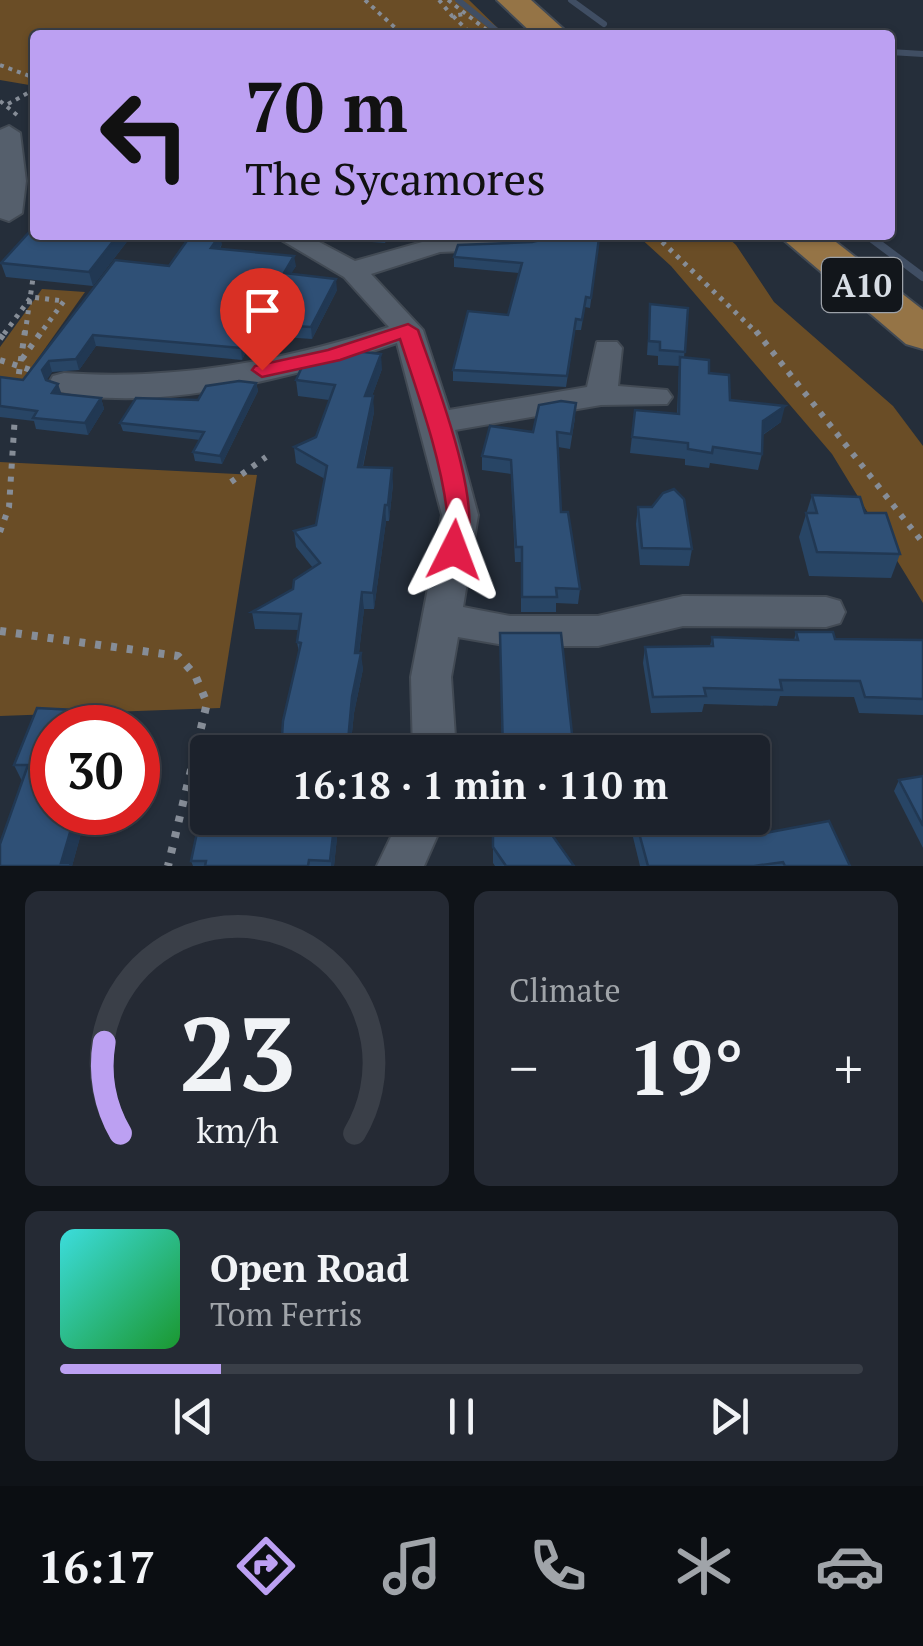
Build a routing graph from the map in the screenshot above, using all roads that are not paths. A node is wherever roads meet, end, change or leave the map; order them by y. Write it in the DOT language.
graph roads {
  1 [pos="512,0"];
  2 [pos="548,30"];
  3 [pos="7,142"];
  4 [pos="15,212"];
  5 [pos="295,240"];
  6 [pos="452,240"];
  7 [pos="806,240"];
  8 [pos="354,271"];
  9 [pos="408,330"];
  10 [pos="923,334"];
  11 [pos="608,348"];
  12 [pos="64,384"];
  13 [pos="601,394"];
  14 [pos="656,397"];
  15 [pos="438,423"];
  16 [pos="826,612"];
  17 [pos="442,619"];
  18 [pos="433,735"];
  19 [pos="414,835"];
  20 [pos="400,866"];
  1 -- 2 [label="highway"];
  3 -- 4 [label="street"];
  5 -- 8 [label="street"];
  6 -- 8 [label="street"];
  7 -- 10 [label="highway, A10"];
  8 -- 9 [label="street"];
  9 -- 12 [label="street"];
  9 -- 15 [label="street"];
  11 -- 13 [label="street"];
  13 -- 14 [label="street"];
  13 -- 15 [label="street"];
  15 -- 17 [label="street"];
  16 -- 17 [label="street"];
  17 -- 18 [label="street"];
  19 -- 20 [label="street"];
}
